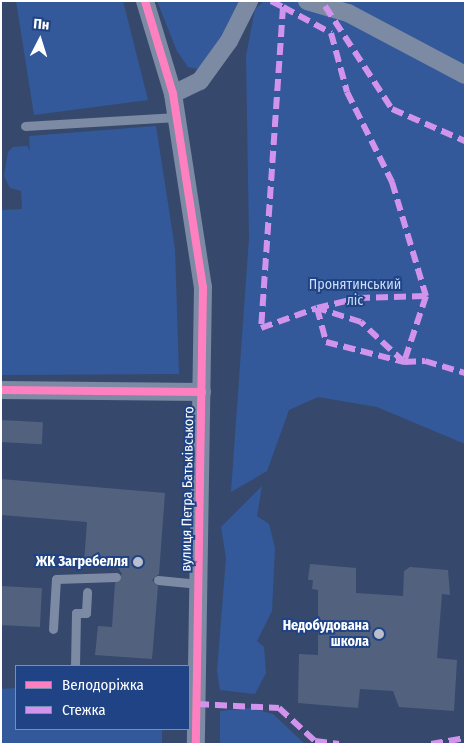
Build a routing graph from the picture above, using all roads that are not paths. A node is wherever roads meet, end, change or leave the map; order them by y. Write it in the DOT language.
graph roads {
  1 [pos="145,1"];
  2 [pos="249,1"];
  3 [pos="307,1"];
  4 [pos="465,75"];
  5 [pos="173,94"];
  6 [pos="177,117"];
  7 [pos="25,126"];
  8 [pos="1,390"];
  9 [pos="202,392"];
  10 [pos="116,577"];
  11 [pos="158,580"];
  12 [pos="199,584"];
  13 [pos="87,592"];
  14 [pos="53,628"];
  15 [pos="75,665"];
  16 [pos="193,671"];
  17 [pos="196,744"];
  1 -- 5 [label="street, вулиця Петра Батьківського"];
  2 -- 5 [label="street"];
  3 -- 4 [label="street"];
  5 -- 6 [label="street, вулиця Петра Батьківського"];
  6 -- 7 [label="lane"];
  6 -- 9 [label="street, вулиця Петра Батьківського"];
  8 -- 9 [label="street"];
  9 -- 12 [label="street, вулиця Петра Батьківського"];
  10 -- 14 [label="lane"];
  11 -- 12 [label="lane"];
  12 -- 16 [label="street, вулиця Петра Батьківського"];
  13 -- 15 [label="lane"];
  16 -- 17 [label="street, вулиця Петра Батьківського"];
}
